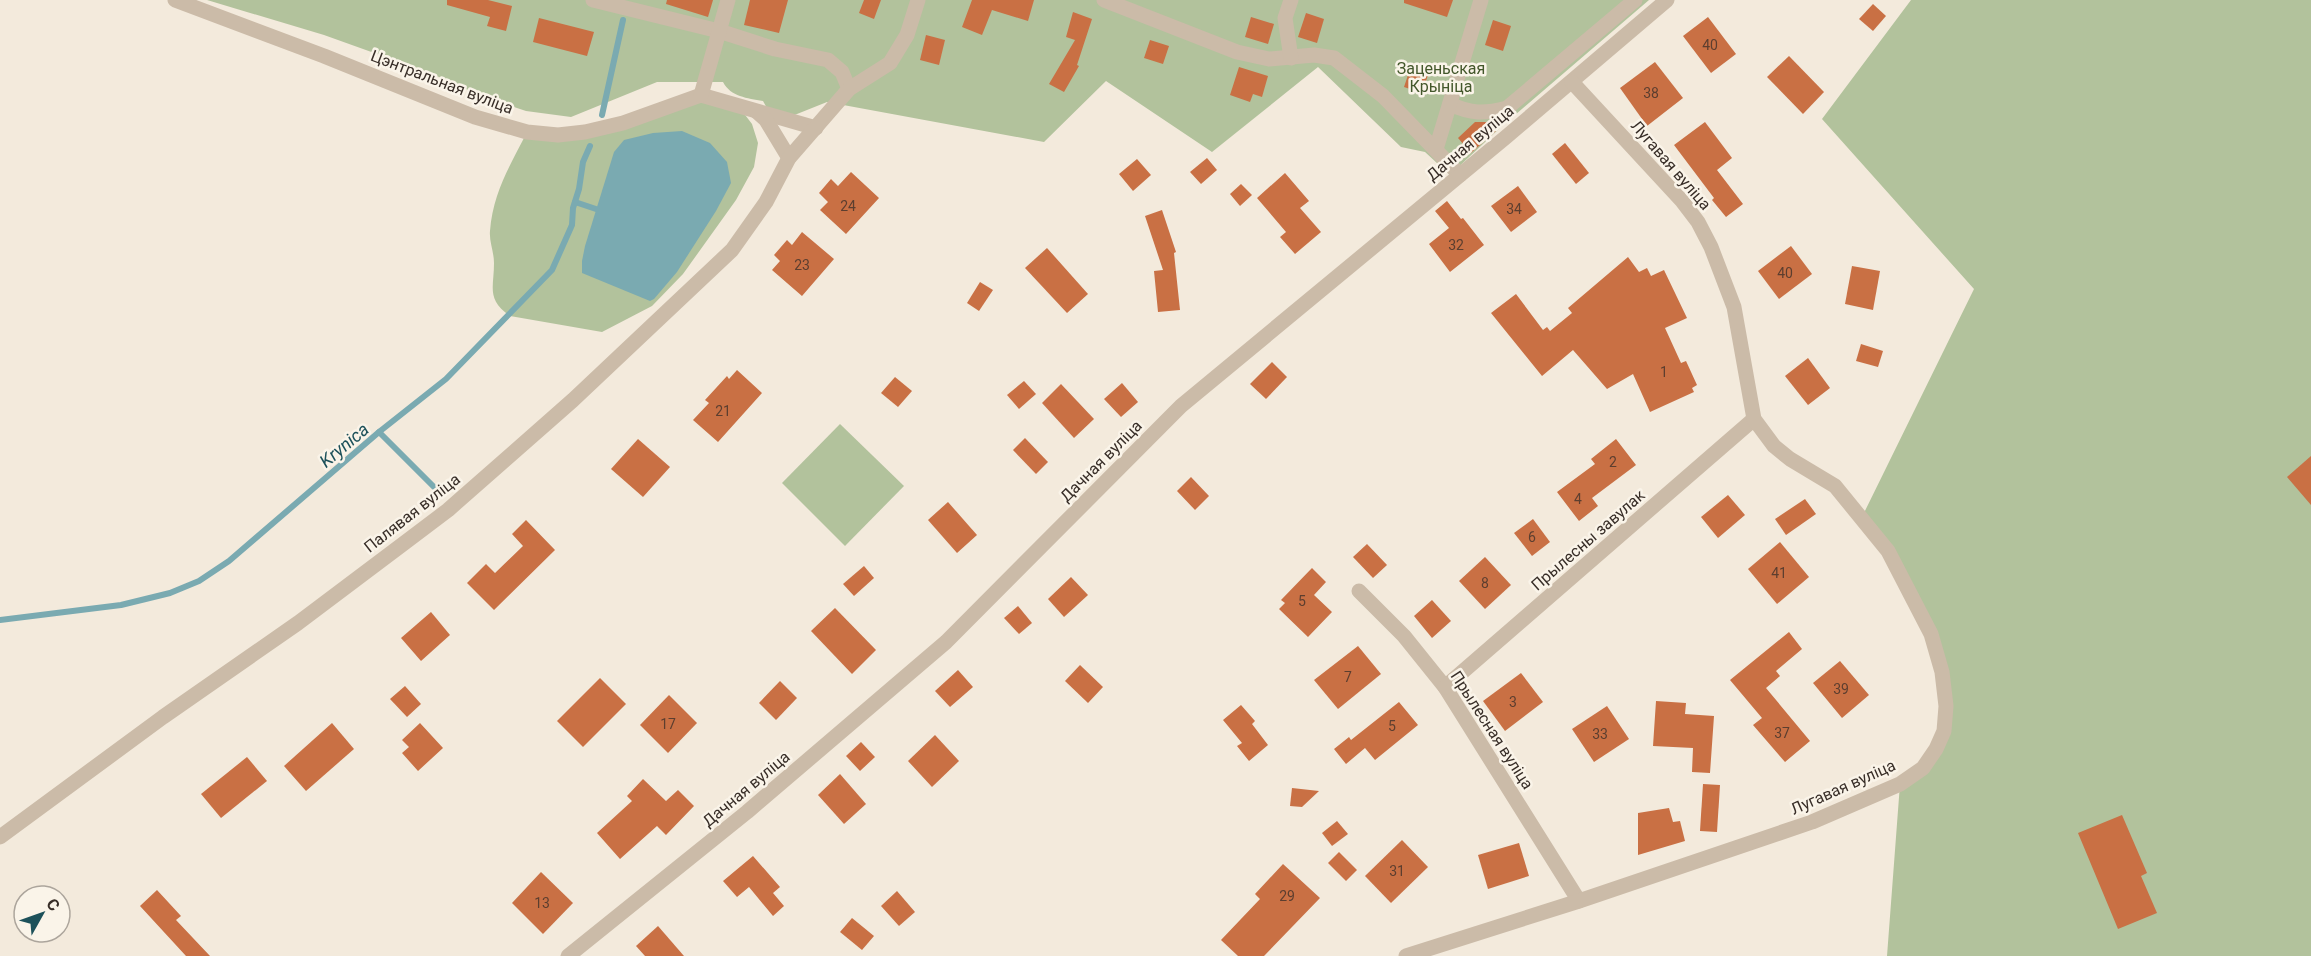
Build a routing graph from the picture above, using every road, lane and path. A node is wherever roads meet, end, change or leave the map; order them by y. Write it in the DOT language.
graph roads {
  1 [pos="175,0"];
  2 [pos="593,0"];
  3 [pos="728,0"];
  4 [pos="918,0"];
  5 [pos="1104,0"];
  6 [pos="1291,0"];
  7 [pos="1481,0"];
  8 [pos="1635,0"];
  9 [pos="1667,0"];
  10 [pos="719,31"];
  11 [pos="1291,58"];
  12 [pos="1572,82"];
  13 [pos="849,89"];
  14 [pos="701,95"];
  15 [pos="1450,104"];
  16 [pos="754,110"];
  17 [pos="816,128"];
  18 [pos="1436,150"];
  19 [pos="789,158"];
  20 [pos="1460,175"];
  21 [pos="1754,420"];
  22 [pos="1359,591"];
  23 [pos="1445,687"];
  24 [pos="0,837"];
  25 [pos="1579,901"];
  26 [pos="568,956"];
  27 [pos="1406,956"];
  1 -- 14 [label="street, Цэнтральная вуліца"];
  2 -- 10 [label="street"];
  3 -- 10 [label="street"];
  4 -- 13 [label="street, Палявая вуліца"];
  5 -- 11 [label="street"];
  6 -- 11 [label="street"];
  7 -- 15 [label="street"];
  8 -- 15 [label="street"];
  9 -- 12 [label="street, Дачная вуліца"];
  10 -- 13 [label="street"];
  10 -- 14 [label="street"];
  11 -- 18 [label="street"];
  12 -- 20 [label="street, Дачная вуліца"];
  12 -- 21 [label="street, Лугавая вуліца"];
  13 -- 17 [label="street, Палявая вуліца"];
  14 -- 16 [label="street"];
  15 -- 18 [label="street"];
  16 -- 17 [label="street"];
  16 -- 19 [label="street"];
  17 -- 19 [label="street, Палявая вуліца"];
  18 -- 20 [label="street"];
  19 -- 24 [label="street, Палявая вуліца"];
  20 -- 26 [label="street, Дачная вуліца"];
  21 -- 23 [label="street, Прылесны завулак"];
  21 -- 25 [label="street, Лугавая вуліца"];
  22 -- 23 [label="street, Прылесная вуліца"];
  23 -- 25 [label="street, Прылесная вуліца"];
  25 -- 27 [label="street, Лугавая вуліца"];
}
